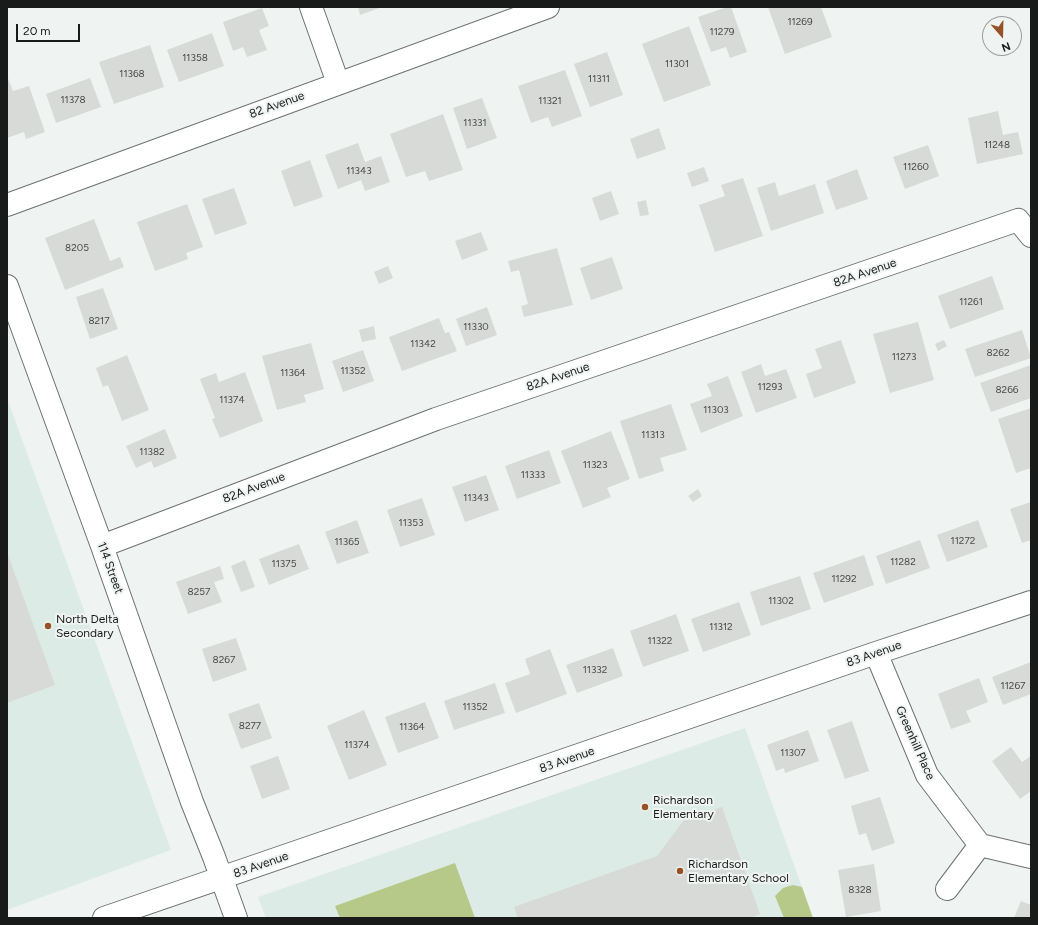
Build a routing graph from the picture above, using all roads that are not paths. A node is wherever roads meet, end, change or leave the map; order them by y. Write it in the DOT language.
graph roads {
  1 [pos="311,7"];
  2 [pos="548,7"];
  3 [pos="338,83"];
  4 [pos="7,205"];
  5 [pos="1025,228"];
  6 [pos="7,286"];
  7 [pos="102,546"];
  8 [pos="1031,602"];
  9 [pos="876,653"];
  10 [pos="980,845"];
  11 [pos="1031,857"];
  12 [pos="222,878"];
  13 [pos="947,889"];
  14 [pos="104,918"];
  15 [pos="236,918"];
  1 -- 3 [label="street"];
  2 -- 3 [label="street, 82 Avenue"];
  3 -- 4 [label="street, 82 Avenue"];
  5 -- 7 [label="street, 82A Avenue"];
  6 -- 7 [label="street, 114 Street"];
  7 -- 12 [label="street, 114 Street"];
  8 -- 9 [label="street, 83 Avenue"];
  9 -- 10 [label="street, Greenhill Place"];
  9 -- 12 [label="street, 83 Avenue"];
  10 -- 11 [label="street"];
  10 -- 13 [label="street"];
  12 -- 14 [label="street, 83 Avenue"];
  12 -- 15 [label="street, 114 Street"];
}
